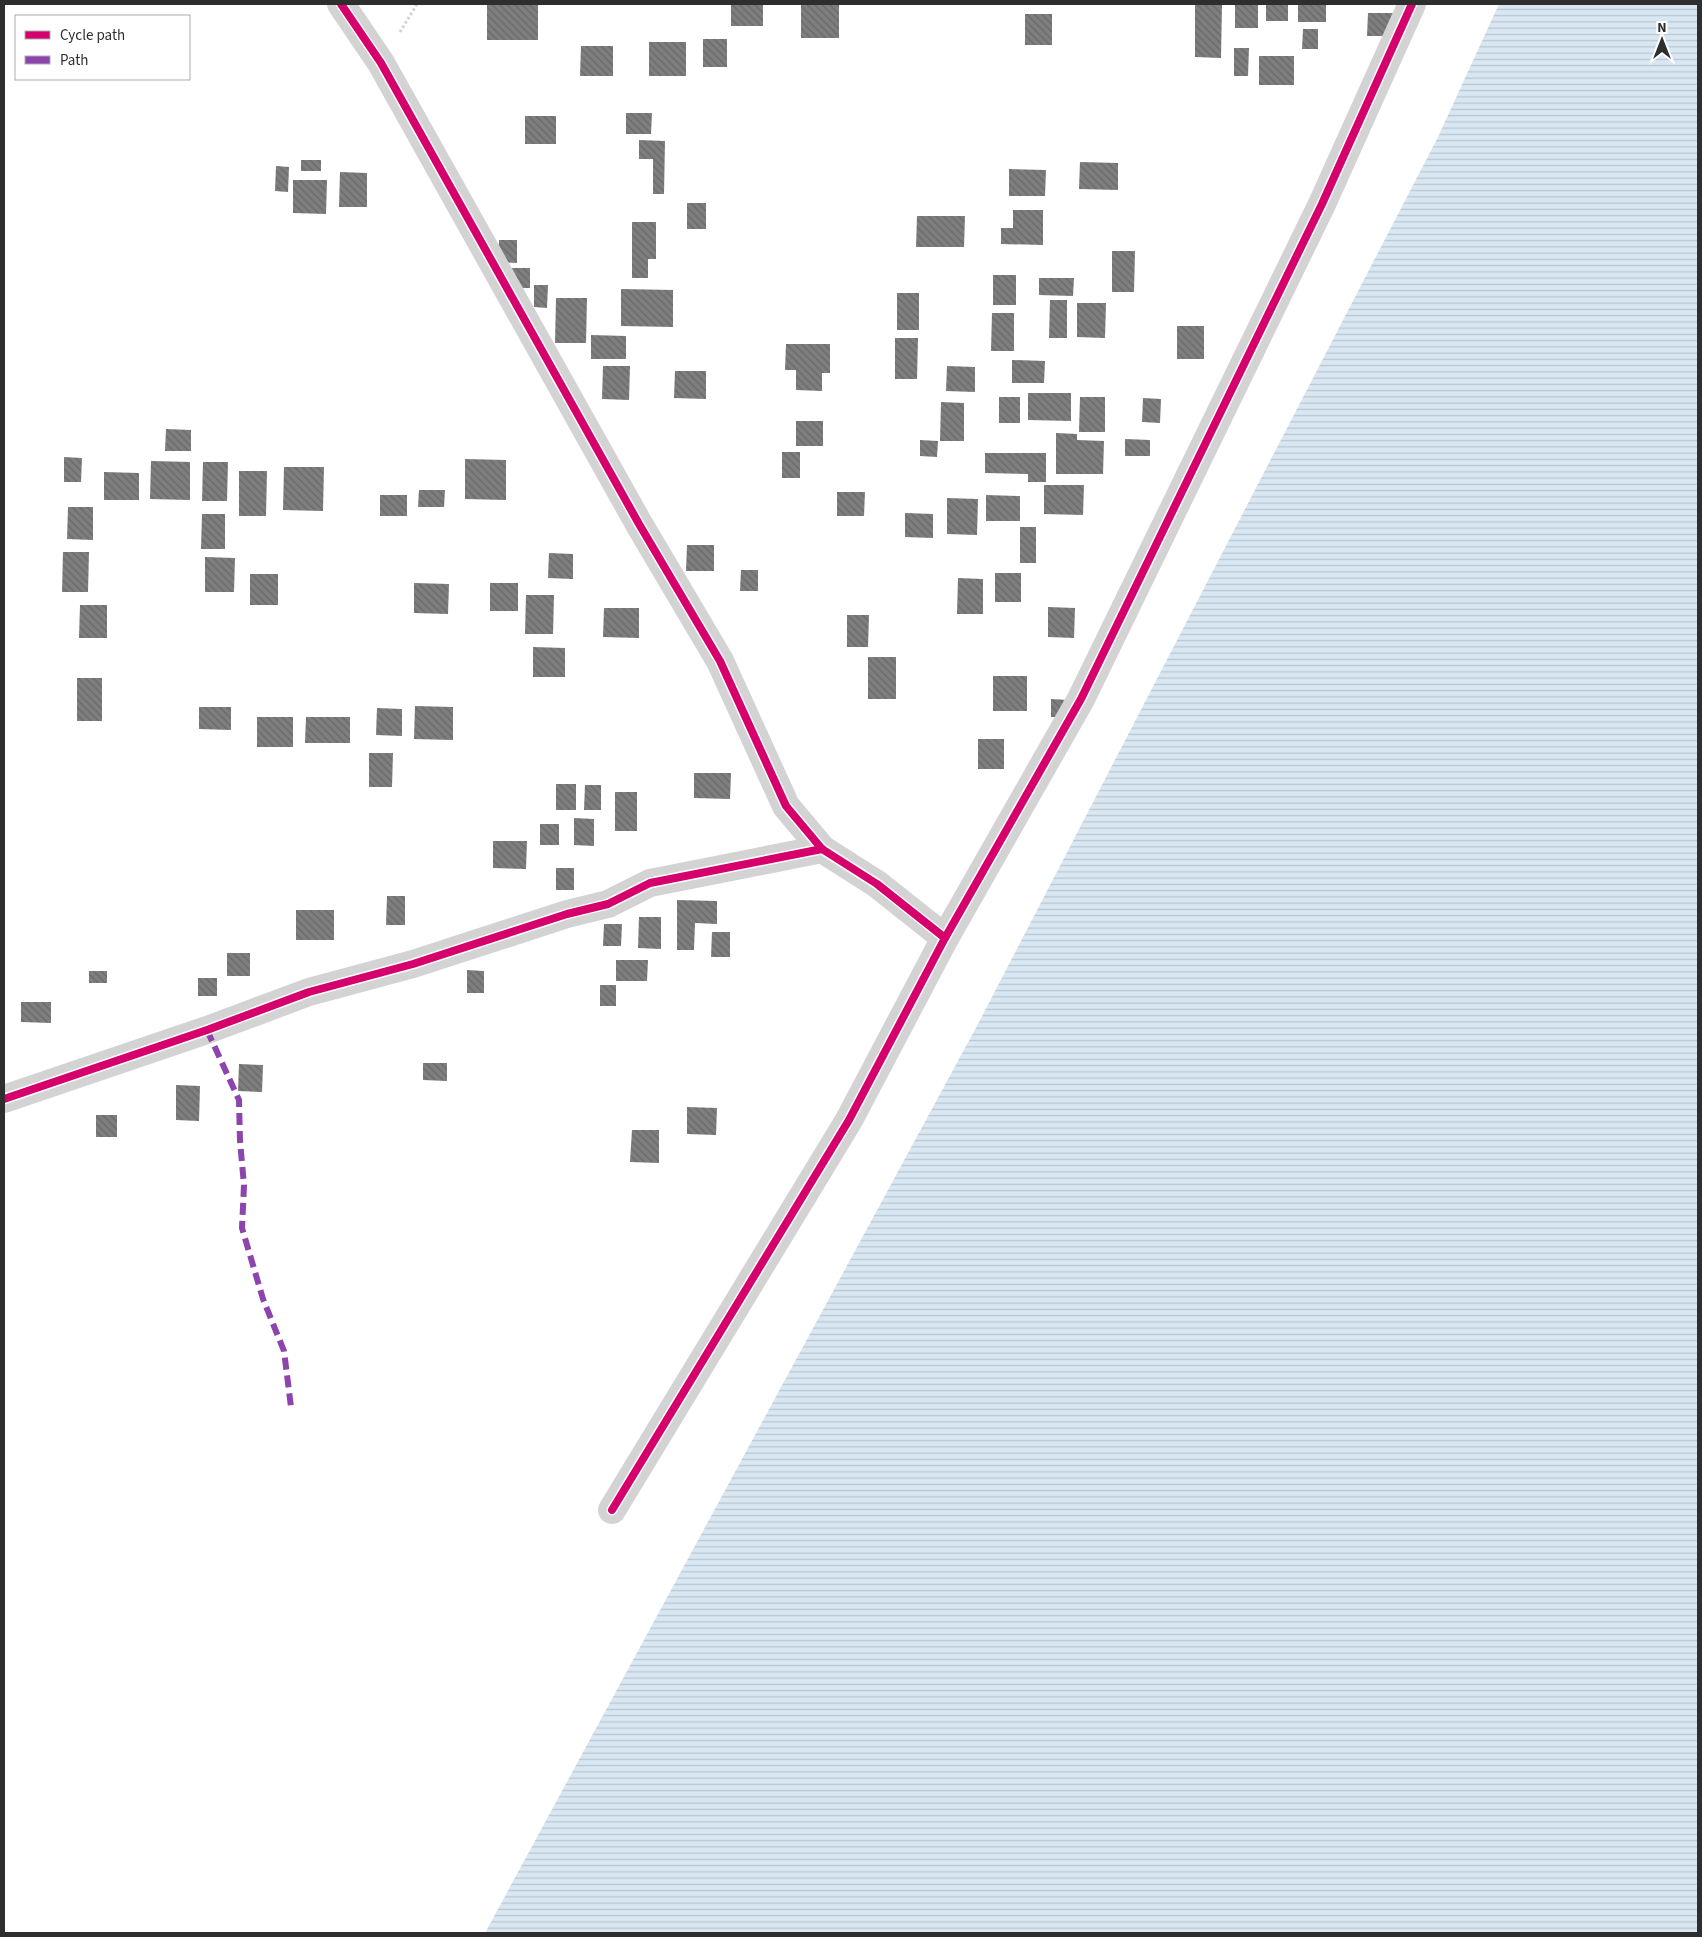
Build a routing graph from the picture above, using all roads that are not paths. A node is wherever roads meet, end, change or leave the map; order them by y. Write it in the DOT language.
graph roads {
  1 [pos="341,4"];
  2 [pos="1412,4"];
  3 [pos="822,849"];
  4 [pos="945,938"];
  5 [pos="4,1099"];
  6 [pos="612,1510"];
  1 -- 3 [label="street"];
  2 -- 4 [label="street"];
  3 -- 4 [label="street"];
  3 -- 5 [label="street"];
  4 -- 6 [label="street"];
}
